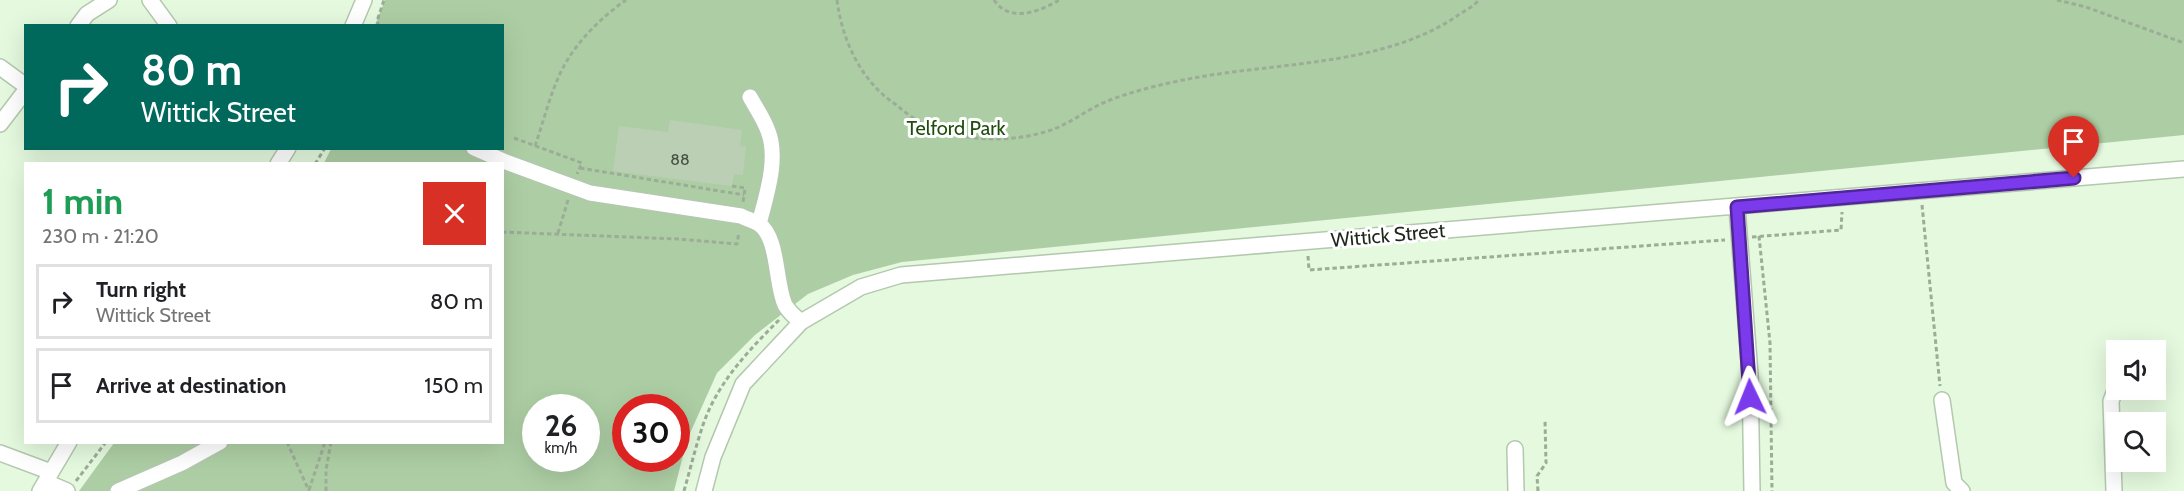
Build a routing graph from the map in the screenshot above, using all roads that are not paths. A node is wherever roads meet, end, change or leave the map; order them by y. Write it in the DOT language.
graph roads {
  1 [pos="109,0"];
  2 [pos="150,0"];
  3 [pos="364,0"];
  4 [pos="80,24"];
  5 [pos="168,24"];
  6 [pos="354,24"];
  7 [pos="0,67"];
  8 [pos="24,85"];
  9 [pos="24,93"];
  10 [pos="750,97"];
  11 [pos="0,124"];
  12 [pos="479,150"];
  13 [pos="2184,169"];
  14 [pos="1737,207"];
  15 [pos="759,224"];
  16 [pos="801,322"];
  17 [pos="1942,400"];
  18 [pos="2111,400"];
  19 [pos="68,444"];
  20 [pos="216,444"];
  21 [pos="1515,449"];
  22 [pos="0,453"];
  23 [pos="46,482"];
  24 [pos="71,488"];
  25 [pos="118,491"];
  26 [pos="704,491"];
  27 [pos="1516,491"];
  28 [pos="1752,491"];
  29 [pos="1962,491"];
  30 [pos="2114,491"];
  1 -- 4 [label="street"];
  2 -- 5 [label="street"];
  3 -- 6 [label="street"];
  7 -- 8 [label="street"];
  9 -- 11 [label="street"];
  10 -- 15 [label="street"];
  12 -- 15 [label="street"];
  13 -- 14 [label="street, Wittick Street"];
  14 -- 16 [label="street, Wittick Street"];
  14 -- 28 [label="street"];
  15 -- 16 [label="street"];
  16 -- 26 [label="street, Wittick Street"];
  17 -- 29 [label="street"];
  18 -- 30 [label="street"];
  19 -- 23 [label="street"];
  20 -- 25 [label="street"];
  21 -- 27 [label="street"];
  22 -- 23 [label="street"];
  23 -- 24 [label="street"];
}
